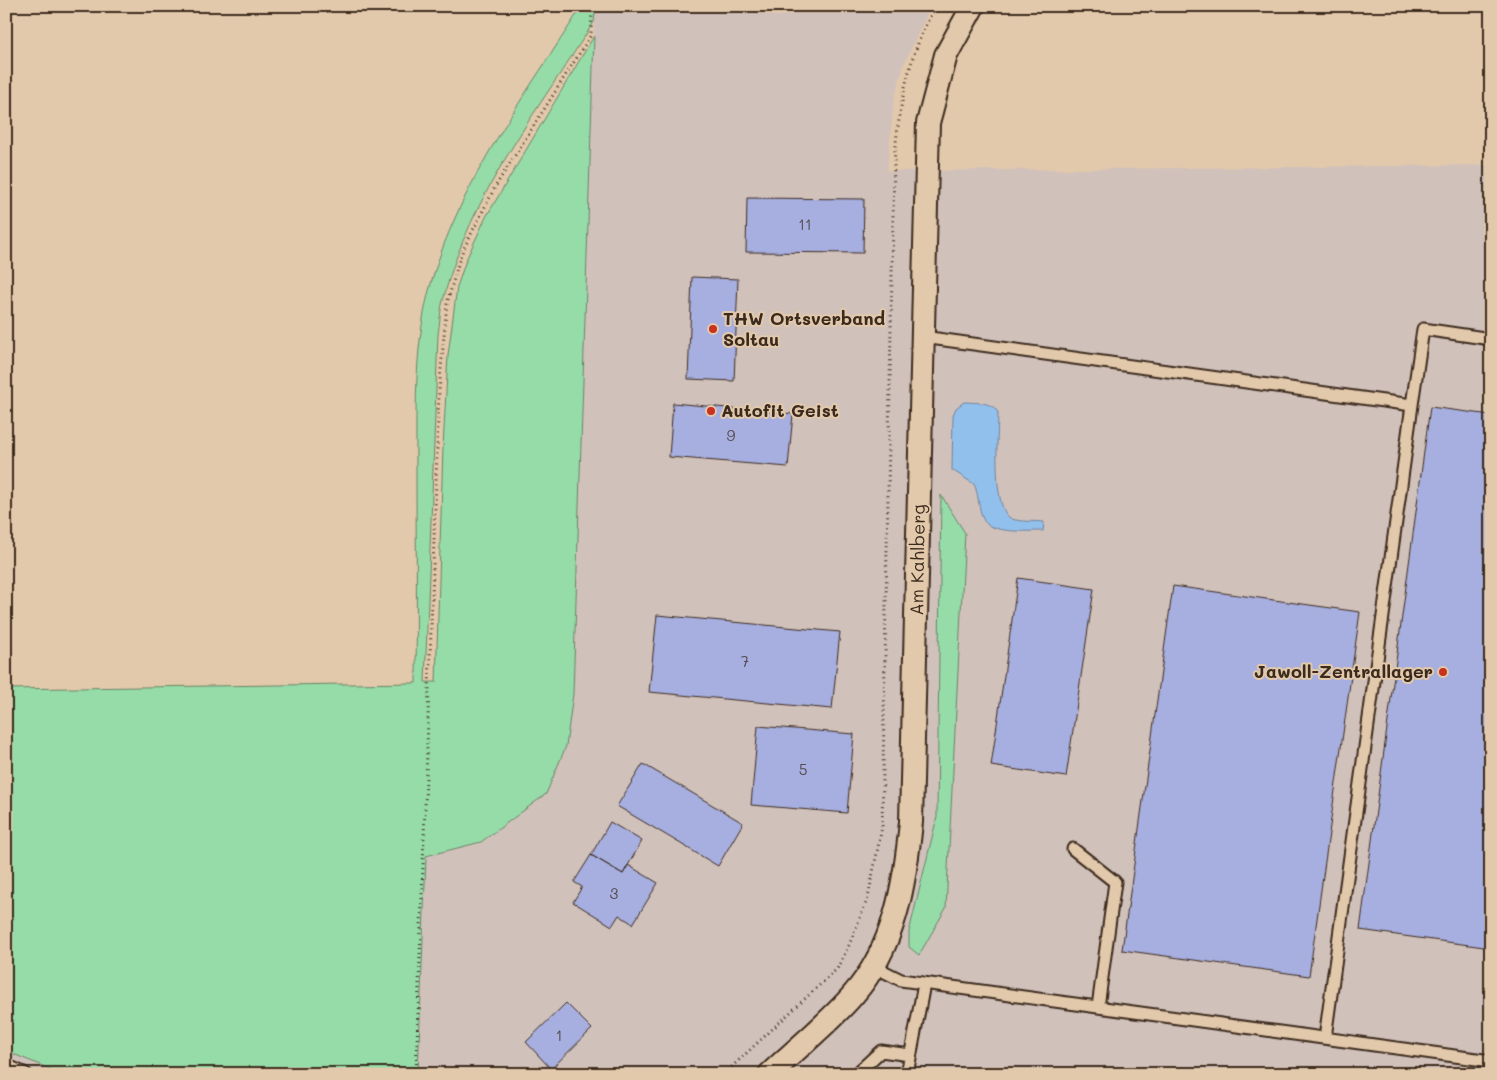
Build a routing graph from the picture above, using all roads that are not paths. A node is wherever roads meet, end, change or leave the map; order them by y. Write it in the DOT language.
graph roads {
  1 [pos="973,6"];
  2 [pos="923,337"];
  3 [pos="1491,339"];
  4 [pos="1412,405"];
  5 [pos="1073,849"];
  6 [pos="873,966"];
  7 [pos="924,984"];
  8 [pos="1098,1007"];
  9 [pos="1325,1038"];
  10 [pos="910,1055"];
  11 [pos="1491,1061"];
  12 [pos="6,1065"];
  13 [pos="26,1074"];
  14 [pos="770,1074"];
  15 [pos="856,1074"];
  16 [pos="907,1074"];
  1 -- 2 [label="street, Am Kahlberg"];
  2 -- 4 [label="lane"];
  2 -- 6 [label="street, Am Kahlberg"];
  3 -- 4 [label="lane"];
  4 -- 9 [label="lane"];
  5 -- 8 [label="lane"];
  6 -- 7 [label="lane"];
  6 -- 14 [label="street, Am Kahlberg"];
  7 -- 8 [label="lane"];
  7 -- 10 [label="lane"];
  8 -- 9 [label="lane"];
  9 -- 11 [label="lane"];
  10 -- 15 [label="lane"];
  10 -- 16 [label="lane"];
  12 -- 13 [label="lane"];
}
